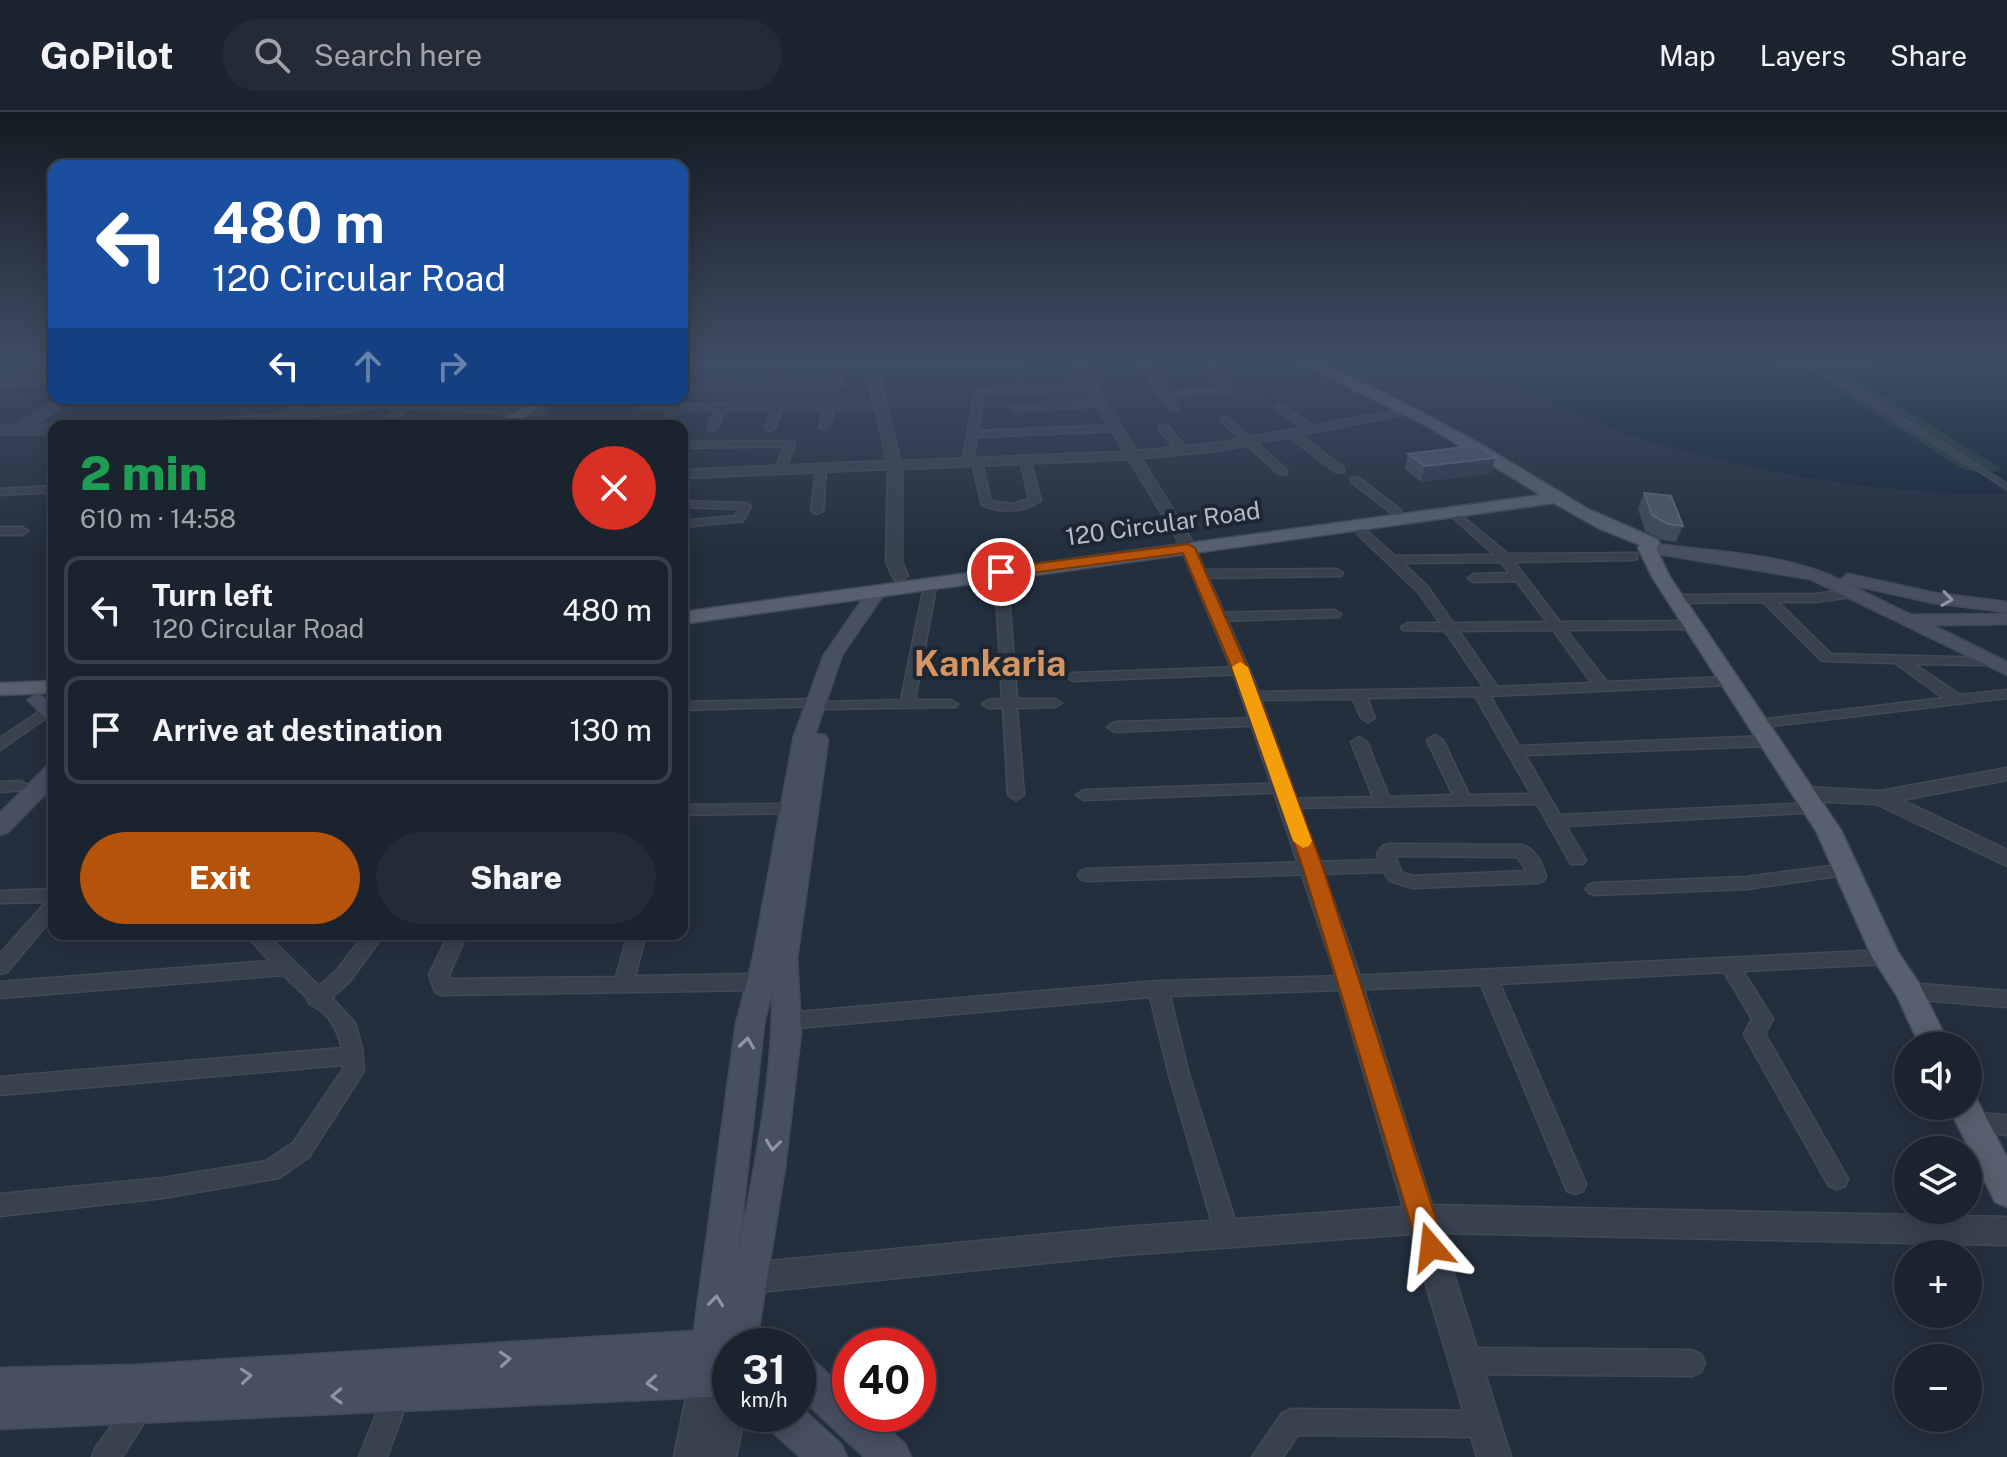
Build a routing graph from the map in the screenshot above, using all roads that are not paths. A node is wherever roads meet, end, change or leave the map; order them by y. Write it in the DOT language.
graph roads {
  1 [pos="28,424"];
  2 [pos="714,424"];
  3 [pos="772,424"];
  4 [pos="825,424"];
  5 [pos="884,424"];
  6 [pos="974,424"];
  7 [pos="1115,424"];
  8 [pos="1230,424"];
  9 [pos="1306,424"];
  10 [pos="1348,424"];
  11 [pos="1421,424"];
  12 [pos="1907,424"];
  13 [pos="824,427"];
  14 [pos="1163,427"];
  15 [pos="712,428"];
  16 [pos="770,428"];
  17 [pos="1117,428"];
  18 [pos="0,430"];
  19 [pos="19,430"];
  20 [pos="48,430"];
  21 [pos="794,430"];
  22 [pos="1316,430"];
  23 [pos="972,434"];
  24 [pos="1292,434"];
  25 [pos="1251,441"];
  26 [pos="790,443"];
  27 [pos="688,445"];
  28 [pos="1182,450"];
  29 [pos="1134,455"];
  30 [pos="1025,460"];
  31 [pos="972,463"];
  32 [pos="895,466"];
  33 [pos="821,470"];
  34 [pos="1298,470"];
  35 [pos="1340,470"];
  36 [pos="780,471"];
  37 [pos="688,474"];
  38 [pos="1355,480"];
  39 [pos="2007,487"];
  40 [pos="48,489"];
  41 [pos="0,492"];
  42 [pos="1543,496"];
  43 [pos="688,504"];
  44 [pos="817,511"];
  45 [pos="1452,511"];
  46 [pos="1397,512"];
  47 [pos="688,523"];
  48 [pos="1354,525"];
  49 [pos="0,531"];
  50 [pos="22,531"];
  51 [pos="1187,544"];
  52 [pos="1643,549"];
  53 [pos="1504,557"];
  54 [pos="1392,560"];
  55 [pos="1001,572"];
  56 [pos="1337,573"];
  57 [pos="1200,574"];
  58 [pos="1519,577"];
  59 [pos="1844,577"];
  60 [pos="1474,578"];
  61 [pos="889,579"];
  62 [pos="931,582"];
  63 [pos="1854,593"];
  64 [pos="1766,598"];
  65 [pos="1675,599"];
  66 [pos="688,604"];
  67 [pos="2007,607"];
  68 [pos="1334,614"];
  69 [pos="688,617"];
  70 [pos="1218,617"];
  71 [pos="2007,619"];
  72 [pos="1692,625"];
  73 [pos="1408,627"];
  74 [pos="1556,627"];
  75 [pos="1934,627"];
  76 [pos="1449,628"];
  77 [pos="2007,629"];
  78 [pos="1898,660"];
  79 [pos="1998,660"];
  80 [pos="2007,669"];
  81 [pos="1241,671"];
  82 [pos="1073,677"];
  83 [pos="1730,681"];
  84 [pos="1603,687"];
  85 [pos="0,689"];
  86 [pos="1484,689"];
  87 [pos="1358,694"];
  88 [pos="2007,694"];
  89 [pos="1251,696"];
  90 [pos="1957,700"];
  91 [pos="48,701"];
  92 [pos="0,702"];
  93 [pos="48,702"];
  94 [pos="1055,703"];
  95 [pos="48,704"];
  96 [pos="951,704"];
  97 [pos="989,704"];
  98 [pos="1010,704"];
  99 [pos="821,705"];
  100 [pos="907,705"];
  101 [pos="688,706"];
  102 [pos="1368,718"];
  103 [pos="1261,722"];
  104 [pos="1115,727"];
  105 [pos="1764,733"];
  106 [pos="1435,740"];
  107 [pos="1359,742"];
  108 [pos="0,745"];
  109 [pos="1514,751"];
  110 [pos="48,758"];
  111 [pos="2007,774"];
  112 [pos="48,778"];
  113 [pos="10,787"];
  114 [pos="1016,795"];
  115 [pos="1084,795"];
  116 [pos="1286,796"];
  117 [pos="1880,798"];
  118 [pos="1463,799"];
  119 [pos="1542,799"];
  120 [pos="1382,800"];
  121 [pos="1809,801"];
  122 [pos="0,807"];
  123 [pos="790,809"];
  124 [pos="688,810"];
  125 [pos="1555,821"];
  126 [pos="0,827"];
  127 [pos="2007,859"];
  128 [pos="1577,860"];
  129 [pos="1389,866"];
  130 [pos="1313,868"];
  131 [pos="1846,870"];
  132 [pos="1087,875"];
  133 [pos="1595,889"];
  134 [pos="48,895"];
  135 [pos="0,897"];
  136 [pos="48,911"];
  137 [pos="260,940"];
  138 [pos="370,940"];
  139 [pos="455,940"];
  140 [pos="635,940"];
  141 [pos="1886,957"];
  142 [pos="1729,965"];
  143 [pos="0,967"];
  144 [pos="286,967"];
  145 [pos="1487,977"];
  146 [pos="760,982"];
  147 [pos="1350,984"];
  148 [pos="623,985"];
  149 [pos="1158,989"];
  150 [pos="0,990"];
  151 [pos="1909,991"];
  152 [pos="317,999"];
  153 [pos="2007,999"];
  154 [pos="786,1021"];
  155 [pos="1928,1032"];
  156 [pos="353,1056"];
  157 [pos="0,1086"];
  158 [pos="1982,1118"];
  159 [pos="1971,1120"];
  160 [pos="2007,1125"];
  161 [pos="1837,1179"];
  162 [pos="1575,1184"];
  163 [pos="2007,1191"];
  164 [pos="0,1205"];
  165 [pos="1423,1219"];
  166 [pos="2007,1231"];
  167 [pos="1227,1233"];
  168 [pos="749,1278"];
  169 [pos="725,1328"];
  170 [pos="735,1328"];
  171 [pos="1466,1361"];
  172 [pos="1692,1363"];
  173 [pos="712,1368"];
  174 [pos="712,1368"];
  175 [pos="0,1386"];
  176 [pos="816,1387"];
  177 [pos="397,1394"];
  178 [pos="86,1396"];
  179 [pos="712,1400"];
  180 [pos="143,1404"];
  181 [pos="0,1411"];
  182 [pos="1484,1424"];
  183 [pos="720,1432"];
  184 [pos="800,1432"];
  185 [pos="106,1457"];
  186 [pos="373,1457"];
  187 [pos="691,1457"];
  188 [pos="719,1457"];
  189 [pos="828,1457"];
  190 [pos="892,1457"];
  191 [pos="1266,1457"];
  192 [pos="1494,1457"];
  1 -- 19 [label="street"];
  2 -- 15 [label="street"];
  3 -- 16 [label="street"];
  4 -- 13 [label="street"];
  5 -- 32 [label="street"];
  6 -- 23 [label="street"];
  7 -- 17 [label="street"];
  8 -- 25 [label="street"];
  9 -- 22 [label="street"];
  10 -- 22 [label="street"];
  11 -- 42 [label="main road"];
  12 -- 39 [label="street"];
  14 -- 28 [label="street"];
  17 -- 23 [label="street"];
  17 -- 29 [label="street"];
  18 -- 19 [label="street"];
  19 -- 20 [label="street"];
  21 -- 26 [label="street"];
  22 -- 24 [label="street"];
  23 -- 31 [label="street"];
  24 -- 25 [label="street"];
  24 -- 35 [label="street"];
  25 -- 28 [label="street"];
  25 -- 34 [label="street"];
  26 -- 27 [label="street"];
  26 -- 36 [label="street"];
  28 -- 29 [label="street"];
  29 -- 30 [label="street"];
  29 -- 51 [label="street"];
  30 -- 31 [label="street"];
  30 -- 31 [label="street"];
  31 -- 32 [label="street"];
  32 -- 33 [label="street"];
  32 -- 61 [label="street"];
  33 -- 36 [label="street"];
  33 -- 44 [label="street"];
  36 -- 37 [label="street"];
  38 -- 46 [label="street"];
  40 -- 41 [label="street"];
  42 -- 45 [label="main road, 120 Circular Road"];
  42 -- 46 [label="main road, 120 Circular Road"];
  42 -- 52 [label="main road"];
  42 -- 52 [label="main road"];
  43 -- 47 [label="street"];
  45 -- 48 [label="main road, 120 Circular Road"];
  45 -- 53 [label="street"];
  46 -- 51 [label="main road, 120 Circular Road"];
  48 -- 51 [label="main road, 120 Circular Road"];
  48 -- 54 [label="street"];
  49 -- 50 [label="street"];
  51 -- 55 [label="main road, 120 Circular Road"];
  51 -- 57 [label="street"];
  51 -- 61 [label="main road, 120 Circular Road"];
  52 -- 53 [label="street"];
  52 -- 59 [label="main road"];
  52 -- 63 [label="main road"];
  52 -- 65 [label="main road"];
  53 -- 54 [label="street"];
  53 -- 58 [label="street"];
  54 -- 76 [label="street"];
  55 -- 62 [label="main road, 120 Circular Road"];
  55 -- 98 [label="street"];
  56 -- 57 [label="street"];
  57 -- 70 [label="street"];
  58 -- 60 [label="street"];
  58 -- 74 [label="street"];
  59 -- 67 [label="main road, one-way"];
  59 -- 75 [label="main road"];
  61 -- 62 [label="main road, 120 Circular Road"];
  61 -- 66 [label="main road, 120 Circular Road"];
  61 -- 69 [label="main road, 120 Circular Road"];
  61 -- 99 [label="main road"];
  62 -- 100 [label="street"];
  63 -- 64 [label="street"];
  63 -- 75 [label="main road"];
  64 -- 65 [label="street"];
  64 -- 78 [label="street"];
  65 -- 72 [label="main road"];
  68 -- 70 [label="street"];
  70 -- 81 [label="street"];
  71 -- 75 [label="main road"];
  72 -- 74 [label="street"];
  72 -- 83 [label="main road"];
  73 -- 76 [label="street"];
  74 -- 76 [label="street"];
  74 -- 84 [label="street"];
  75 -- 77 [label="main road"];
  75 -- 79 [label="main road"];
  76 -- 86 [label="street"];
  78 -- 79 [label="street"];
  78 -- 90 [label="street"];
  79 -- 80 [label="main road"];
  81 -- 82 [label="street"];
  81 -- 89 [label="street"];
  83 -- 84 [label="street"];
  83 -- 105 [label="main road"];
  84 -- 86 [label="street"];
  85 -- 91 [label="main road"];
  86 -- 87 [label="street"];
  86 -- 109 [label="street"];
  87 -- 89 [label="street"];
  87 -- 102 [label="street"];
  88 -- 90 [label="street"];
  89 -- 103 [label="street"];
  90 -- 105 [label="street"];
  92 -- 93 [label="main road"];
  94 -- 98 [label="street"];
  95 -- 108 [label="street"];
  96 -- 100 [label="street"];
  97 -- 98 [label="street"];
  98 -- 114 [label="street"];
  99 -- 100 [label="street"];
  99 -- 101 [label="street"];
  99 -- 123 [label="main road"];
  99 -- 154 [label="main road"];
  103 -- 104 [label="street"];
  103 -- 116 [label="street"];
  105 -- 109 [label="street"];
  105 -- 121 [label="main road"];
  106 -- 118 [label="street"];
  107 -- 120 [label="street"];
  109 -- 119 [label="street"];
  110 -- 113 [label="main road"];
  111 -- 117 [label="street"];
  112 -- 126 [label="main road"];
  113 -- 122 [label="main road"];
  115 -- 116 [label="street"];
  116 -- 120 [label="street"];
  116 -- 130 [label="street"];
  117 -- 121 [label="street"];
  117 -- 127 [label="street"];
  118 -- 119 [label="street"];
  118 -- 120 [label="street"];
  119 -- 125 [label="street"];
  121 -- 125 [label="street"];
  121 -- 131 [label="main road"];
  123 -- 124 [label="street"];
  123 -- 146 [label="main road"];
  125 -- 128 [label="street"];
  129 -- 129 [label="street"];
  129 -- 130 [label="street"];
  130 -- 132 [label="street"];
  130 -- 147 [label="street"];
  131 -- 133 [label="street"];
  131 -- 141 [label="main road"];
  134 -- 135 [label="street"];
  136 -- 143 [label="street"];
  137 -- 144 [label="street"];
  138 -- 152 [label="street"];
  139 -- 148 [label="street"];
  140 -- 148 [label="street"];
  141 -- 142 [label="street"];
  141 -- 151 [label="main road"];
  142 -- 145 [label="street"];
  142 -- 161 [label="street"];
  144 -- 150 [label="street"];
  144 -- 152 [label="street"];
  145 -- 147 [label="street"];
  145 -- 162 [label="street"];
  146 -- 148 [label="street"];
  169 -- 146 [label="main road, one-way"];
  147 -- 149 [label="street"];
  147 -- 165 [label="street"];
  149 -- 154 [label="street"];
  149 -- 167 [label="street"];
  151 -- 153 [label="street"];
  151 -- 155 [label="main road"];
  152 -- 156 [label="street"];
  154 -- 168 [label="main road, one-way"];
  156 -- 157 [label="street"];
  156 -- 164 [label="street"];
  158 -- 160 [label="street"];
  159 -- 163 [label="main road"];
  165 -- 166 [label="street"];
  165 -- 167 [label="street"];
  165 -- 171 [label="street"];
  167 -- 168 [label="street"];
  168 -- 170 [label="main road"];
  171 -- 172 [label="street"];
  171 -- 182 [label="street"];
  173 -- 177 [label="main road, one-way"];
  178 -- 174 [label="main road, one-way"];
  175 -- 178 [label="main road"];
  176 -- 190 [label="main road"];
  177 -- 180 [label="main road, one-way"];
  177 -- 186 [label="street"];
  178 -- 180 [label="main road"];
  178 -- 181 [label="main road"];
  179 -- 187 [label="street"];
  180 -- 185 [label="street"];
  182 -- 191 [label="street"];
  182 -- 192 [label="street"];
  183 -- 188 [label="street"];
  184 -- 189 [label="main road"];
}
